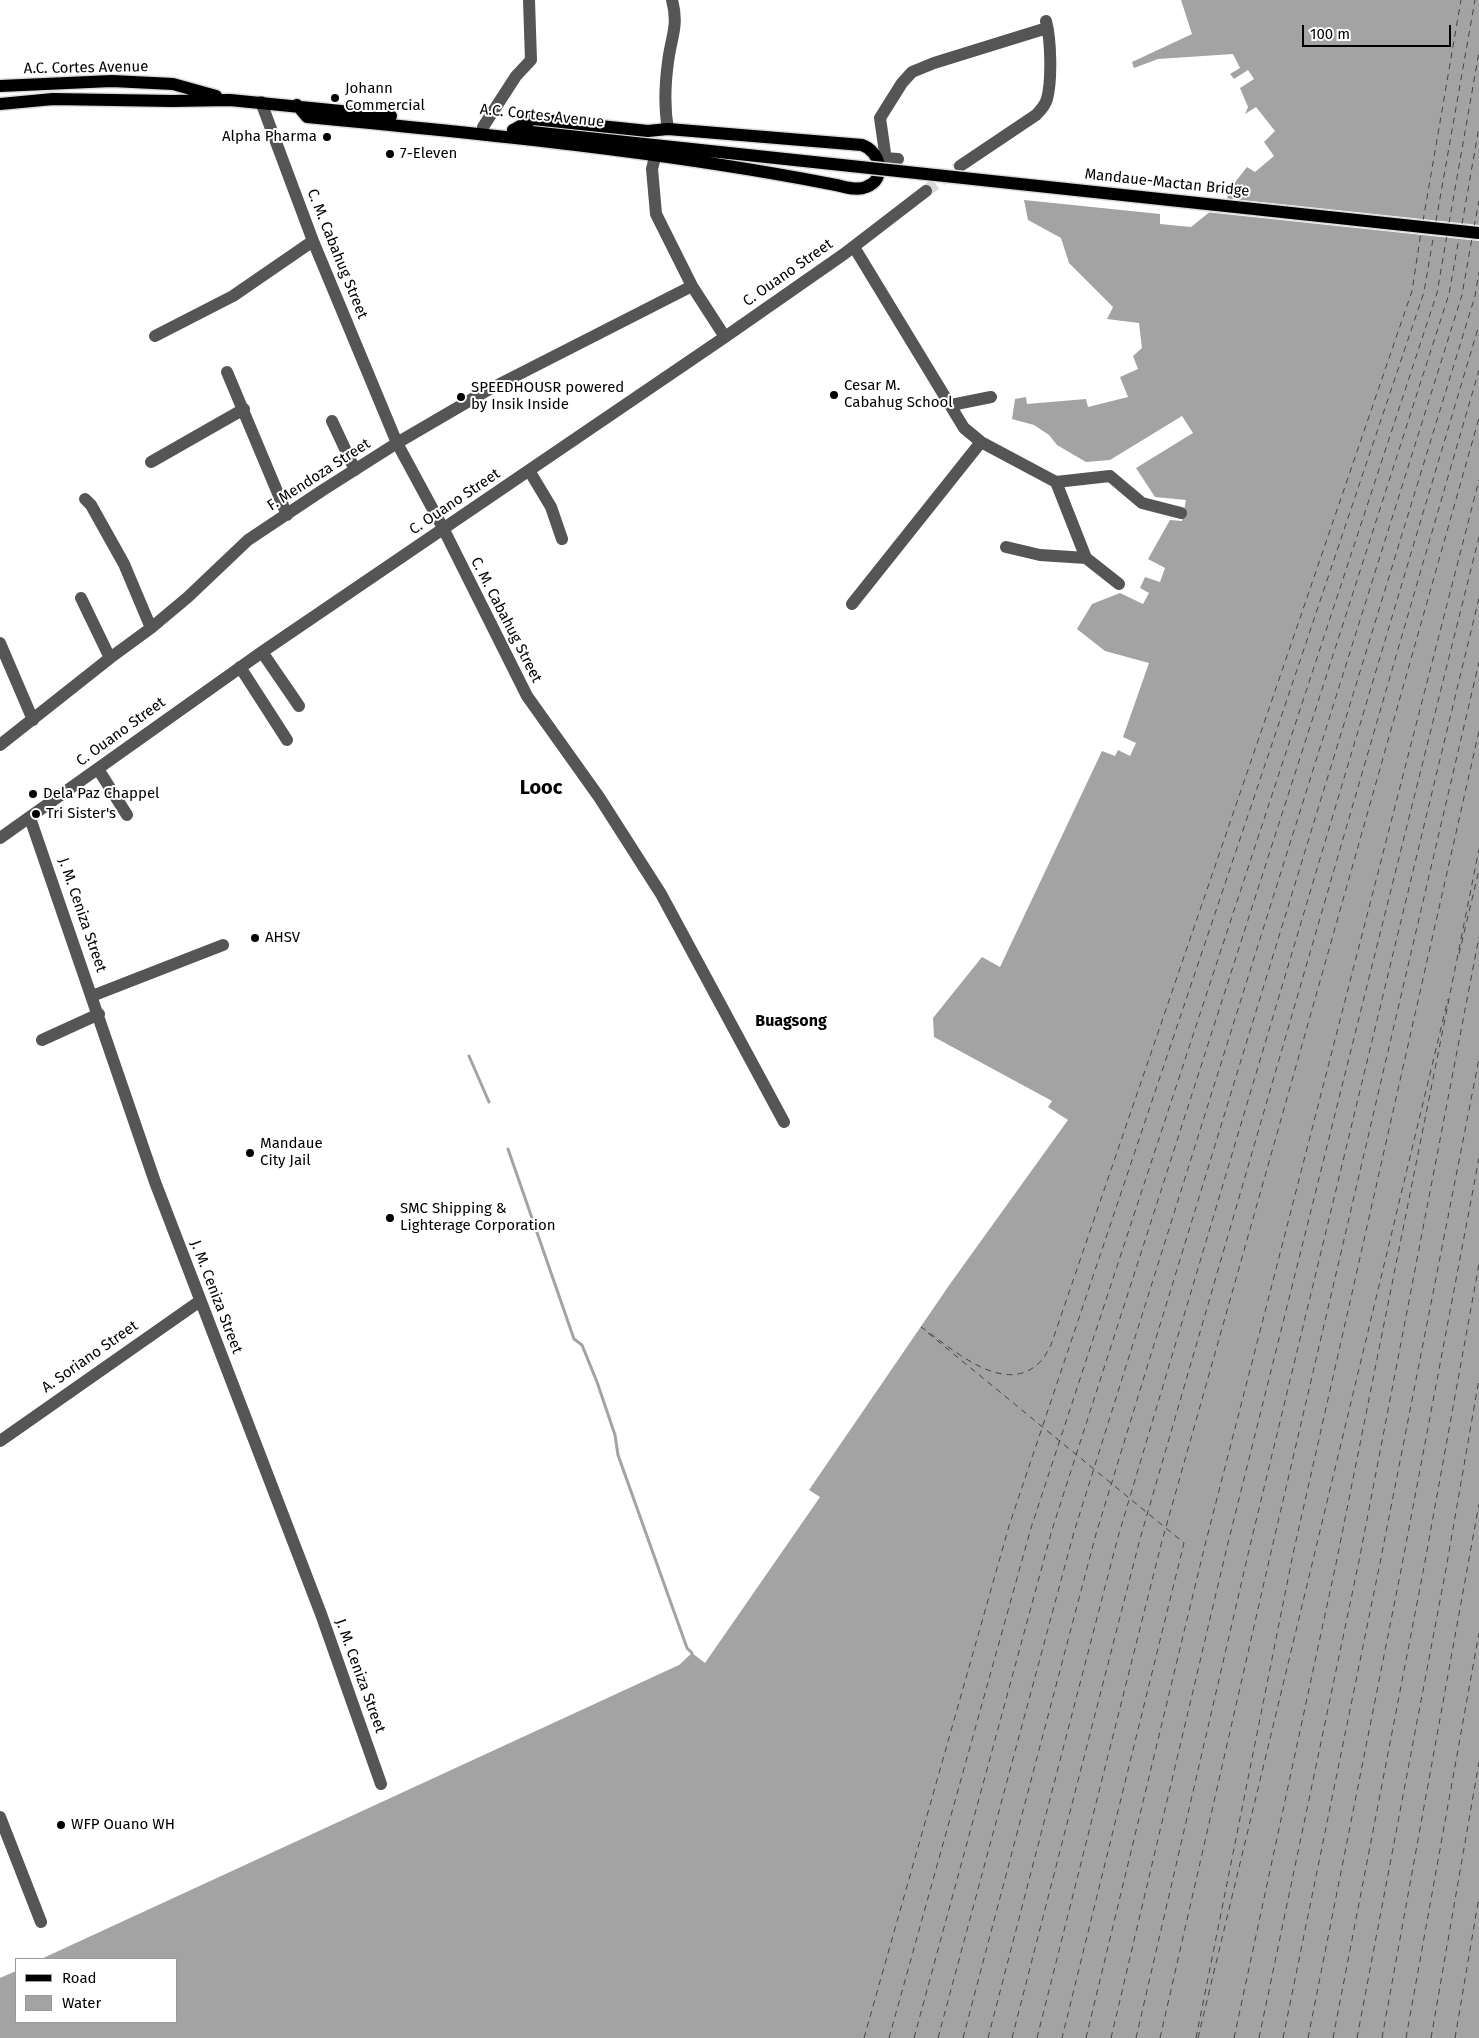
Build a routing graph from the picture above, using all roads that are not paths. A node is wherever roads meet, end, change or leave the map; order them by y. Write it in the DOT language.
graph roads {
  1 [pos="530,0"];
  2 [pos="672,0"];
  3 [pos="0,86"];
  4 [pos="230,100"];
  5 [pos="261,102"];
  6 [pos="0,104"];
  7 [pos="297,105"];
  8 [pos="483,127"];
  9 [pos="668,128"];
  10 [pos="513,130"];
  11 [pos="656,157"];
  12 [pos="898,160"];
  13 [pos="882,162"];
  14 [pos="851,166"];
  15 [pos="960,166"];
  16 [pos="926,191"];
  17 [pos="1479,233"];
  18 [pos="313,241"];
  19 [pos="854,247"];
  20 [pos="692,286"];
  21 [pos="155,336"];
  22 [pos="725,337"];
  23 [pos="227,372"];
  24 [pos="991,397"];
  25 [pos="951,405"];
  26 [pos="244,409"];
  27 [pos="332,421"];
  28 [pos="981,442"];
  29 [pos="397,443"];
  30 [pos="152,462"];
  31 [pos="355,470"];
  32 [pos="530,472"];
  33 [pos="1056,482"];
  34 [pos="85,499"];
  35 [pos="1181,513"];
  36 [pos="287,515"];
  37 [pos="443,528"];
  38 [pos="562,539"];
  39 [pos="1006,547"];
  40 [pos="1086,558"];
  41 [pos="1120,584"];
  42 [pos="81,598"];
  43 [pos="852,604"];
  44 [pos="151,628"];
  45 [pos="0,643"];
  46 [pos="262,652"];
  47 [pos="110,658"];
  48 [pos="240,667"];
  49 [pos="299,706"];
  50 [pos="33,720"];
  51 [pos="287,740"];
  52 [pos="0,745"];
  53 [pos="98,769"];
  54 [pos="127,815"];
  55 [pos="30,818"];
  56 [pos="0,838"];
  57 [pos="223,945"];
  58 [pos="92,996"];
  59 [pos="98,1014"];
  60 [pos="42,1040"];
  61 [pos="784,1122"];
  62 [pos="200,1302"];
  63 [pos="0,1441"];
  64 [pos="381,1784"];
  65 [pos="0,1817"];
  66 [pos="41,1922"];
  1 -- 8 [label="street"];
  2 -- 9 [label="street"];
  3 -- 4 [label="main road, A.C. Cortes Avenue"];
  4 -- 5 [label="main road, A.C. Cortes Avenue"];
  4 -- 6 [label="main road, A.C. Cortes Avenue"];
  5 -- 7 [label="main road, A.C. Cortes Avenue"];
  5 -- 18 [label="street, C. M. Cabahug Street"];
  7 -- 8 [label="main road, A.C. Cortes Avenue"];
  7 -- 11 [label="main road"];
  8 -- 10 [label="main road, A.C. Cortes Avenue"];
  9 -- 10 [label="main road"];
  9 -- 13 [label="main road"];
  10 -- 14 [label="main road, A.C. Cortes Avenue"];
  11 -- 13 [label="main road"];
  11 -- 20 [label="street"];
  12 -- 13 [label="street"];
  13 -- 15 [label="street"];
  14 -- 17 [label="main road, Mandaue-Mactan Bridge, bridge"];
  16 -- 19 [label="street, C. Ouano Street"];
  18 -- 21 [label="street"];
  18 -- 29 [label="street, C. M. Cabahug Street"];
  19 -- 22 [label="street, C. Ouano Street"];
  19 -- 25 [label="street"];
  20 -- 22 [label="street"];
  20 -- 29 [label="street, F. Mendoza Street"];
  22 -- 32 [label="street, C. Ouano Street"];
  23 -- 26 [label="street"];
  24 -- 25 [label="street"];
  25 -- 28 [label="street"];
  26 -- 30 [label="street"];
  26 -- 36 [label="street"];
  27 -- 31 [label="street"];
  28 -- 33 [label="street"];
  28 -- 43 [label="street"];
  29 -- 31 [label="street, F. Mendoza Street"];
  29 -- 37 [label="street, C. M. Cabahug Street"];
  31 -- 36 [label="street, F. Mendoza Street"];
  32 -- 37 [label="street, C. Ouano Street"];
  32 -- 38 [label="street"];
  33 -- 35 [label="street"];
  33 -- 40 [label="street"];
  34 -- 44 [label="street"];
  36 -- 44 [label="street, F. Mendoza Street"];
  37 -- 46 [label="street, C. Ouano Street"];
  37 -- 61 [label="street, C. M. Cabahug Street"];
  39 -- 40 [label="street"];
  40 -- 41 [label="street"];
  42 -- 47 [label="street"];
  44 -- 47 [label="street, F. Mendoza Street"];
  45 -- 50 [label="street"];
  46 -- 48 [label="street, C. Ouano Street"];
  46 -- 49 [label="street"];
  47 -- 50 [label="street, F. Mendoza Street"];
  48 -- 51 [label="street"];
  48 -- 53 [label="street, C. Ouano Street"];
  50 -- 52 [label="street, F. Mendoza Street"];
  53 -- 54 [label="street"];
  53 -- 55 [label="street, C. Ouano Street"];
  55 -- 56 [label="street, C. Ouano Street"];
  55 -- 58 [label="street, J. M. Ceniza Street"];
  57 -- 58 [label="street"];
  58 -- 59 [label="street, J. M. Ceniza Street"];
  59 -- 60 [label="street"];
  59 -- 62 [label="street, J. M. Ceniza Street"];
  62 -- 63 [label="street, A. Soriano Street"];
  62 -- 64 [label="street, J. M. Ceniza Street"];
  65 -- 66 [label="street"];
}
